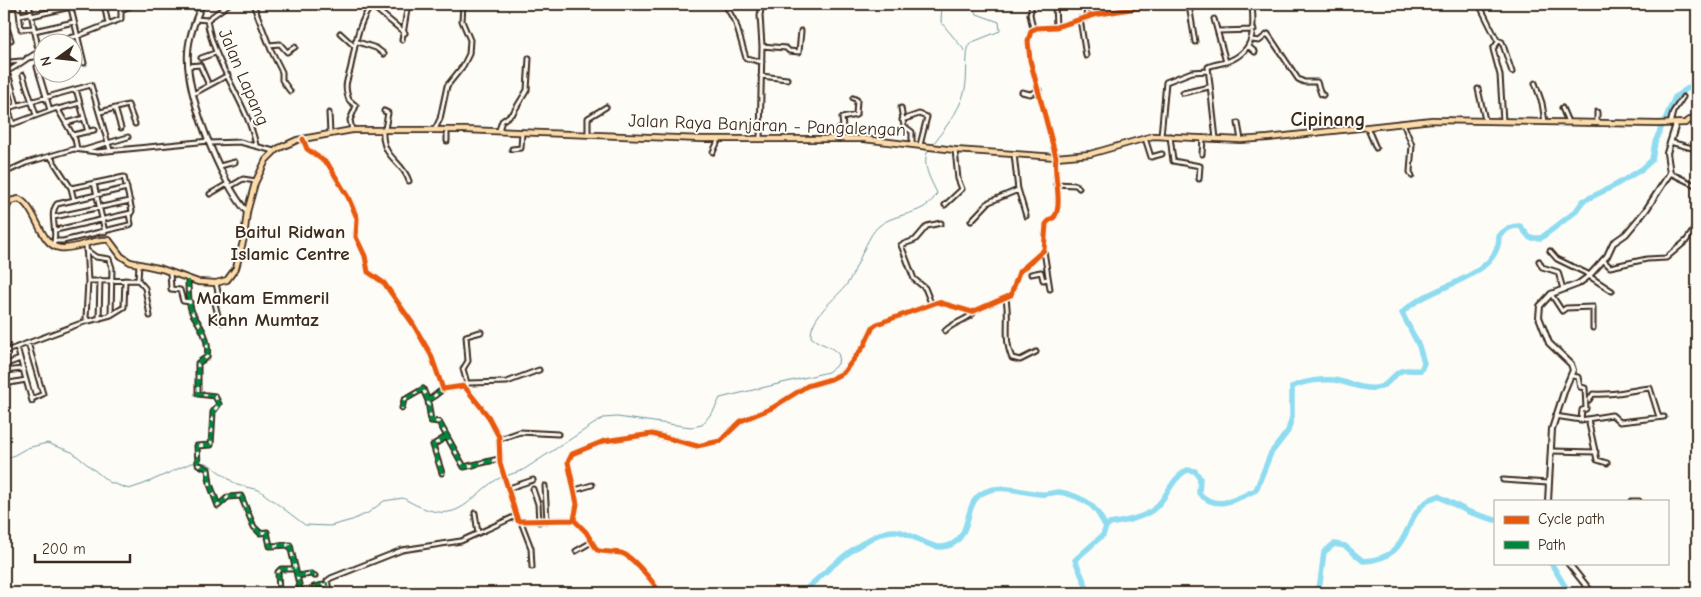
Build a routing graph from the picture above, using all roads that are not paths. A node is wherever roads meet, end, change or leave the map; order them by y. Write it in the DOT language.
graph roads {
  1 [pos="29,4"];
  2 [pos="84,4"];
  3 [pos="104,4"];
  4 [pos="119,4"];
  5 [pos="131,4"];
  6 [pos="198,4"];
  7 [pos="202,4"];
  8 [pos="229,4"];
  9 [pos="253,4"];
  10 [pos="371,4"];
  11 [pos="408,4"];
  12 [pos="463,4"];
  13 [pos="725,4"];
  14 [pos="762,4"];
  15 [pos="1032,4"];
  16 [pos="1055,4"];
  17 [pos="1087,4"];
  18 [pos="1161,4"];
  19 [pos="1169,4"];
  20 [pos="1198,4"];
  21 [pos="1252,4"];
  22 [pos="1487,4"];
  23 [pos="18,5"];
  24 [pos="1189,5"];
  25 [pos="71,6"];
  26 [pos="4,7"];
  27 [pos="121,10"];
  28 [pos="199,10"];
  29 [pos="20,15"];
  30 [pos="31,15"];
  31 [pos="1086,18"];
  32 [pos="196,19"];
  33 [pos="1080,19"];
  34 [pos="1214,19"];
  35 [pos="207,20"];
  36 [pos="74,22"];
  37 [pos="108,24"];
  38 [pos="1056,28"];
  39 [pos="1033,29"];
  40 [pos="34,30"];
  41 [pos="1254,30"];
  42 [pos="4,31"];
  43 [pos="801,31"];
  44 [pos="1218,31"];
  45 [pos="77,32"];
  46 [pos="340,33"];
  47 [pos="405,33"];
  48 [pos="82,34"];
  49 [pos="11,40"];
  50 [pos="402,40"];
  51 [pos="1252,40"];
  52 [pos="354,41"];
  53 [pos="1195,42"];
  54 [pos="1498,42"];
  55 [pos="269,45"];
  56 [pos="353,46"];
  57 [pos="762,46"];
  58 [pos="1248,46"];
  59 [pos="295,47"];
  60 [pos="1255,52"];
  61 [pos="215,53"];
  62 [pos="384,54"];
  63 [pos="32,55"];
  64 [pos="82,55"];
  65 [pos="1086,56"];
  66 [pos="27,58"];
  67 [pos="32,58"];
  68 [pos="201,58"];
  69 [pos="529,58"];
  70 [pos="21,61"];
  71 [pos="10,62"];
  72 [pos="762,62"];
  73 [pos="1226,62"];
  74 [pos="84,63"];
  75 [pos="188,66"];
  76 [pos="1208,71"];
  77 [pos="4,72"];
  78 [pos="1512,72"];
  79 [pos="24,75"];
  80 [pos="228,75"];
  81 [pos="761,76"];
  82 [pos="9,77"];
  83 [pos="787,79"];
  84 [pos="42,82"];
  85 [pos="208,83"];
  86 [pos="1535,83"];
  87 [pos="1209,87"];
  88 [pos="76,89"];
  89 [pos="1478,89"];
  90 [pos="1039,90"];
  91 [pos="290,91"];
  92 [pos="1022,92"];
  93 [pos="1183,93"];
  94 [pos="193,94"];
  95 [pos="1323,95"];
  96 [pos="46,97"];
  97 [pos="1683,97"];
  98 [pos="853,98"];
  99 [pos="32,101"];
  100 [pos="80,103"];
  101 [pos="17,105"];
  102 [pos="606,106"];
  103 [pos="6,108"];
  104 [pos="115,108"];
  105 [pos="901,108"];
  106 [pos="1562,108"];
  107 [pos="58,109"];
  108 [pos="50,110"];
  109 [pos="384,111"];
  110 [pos="100,112"];
  111 [pos="1597,112"];
  112 [pos="329,113"];
  113 [pos="36,115"];
  114 [pos="1697,117"];
  115 [pos="84,118"];
  116 [pos="902,120"];
  117 [pos="1485,120"];
  118 [pos="1503,120"];
  119 [pos="66,123"];
  120 [pos="1238,123"];
  121 [pos="1403,123"];
  122 [pos="1545,123"];
  123 [pos="1568,123"];
  124 [pos="135,124"];
  125 [pos="1597,124"];
  126 [pos="1672,124"];
  127 [pos="1367,127"];
  128 [pos="121,128"];
  129 [pos="384,129"];
  130 [pos="435,129"];
  131 [pos="447,129"];
  132 [pos="94,130"];
  133 [pos="352,130"];
  134 [pos="500,130"];
  135 [pos="522,131"];
  136 [pos="88,132"];
  137 [pos="329,133"];
  138 [pos="588,133"];
  139 [pos="1697,134"];
  140 [pos="73,135"];
  141 [pos="1160,136"];
  142 [pos="1170,136"];
  143 [pos="128,137"];
  144 [pos="760,138"];
  145 [pos="1145,138"];
  146 [pos="1203,138"];
  147 [pos="303,139"];
  148 [pos="719,139"];
  149 [pos="1216,139"];
  150 [pos="840,140"];
  151 [pos="1241,140"];
  152 [pos="447,141"];
  153 [pos="108,142"];
  154 [pos="209,142"];
  155 [pos="1670,142"];
  156 [pos="256,144"];
  157 [pos="912,144"];
  158 [pos="921,146"];
  159 [pos="512,148"];
  160 [pos="1376,148"];
  161 [pos="1692,148"];
  162 [pos="77,149"];
  163 [pos="83,150"];
  164 [pos="110,150"];
  165 [pos="955,150"];
  166 [pos="274,151"];
  167 [pos="713,152"];
  168 [pos="1014,154"];
  169 [pos="1162,154"];
  170 [pos="1202,154"];
  171 [pos="4,156"];
  172 [pos="50,156"];
  173 [pos="1056,158"];
  174 [pos="235,162"];
  175 [pos="220,166"];
  176 [pos="8,171"];
  177 [pos="4,173"];
  178 [pos="1670,173"];
  179 [pos="1412,176"];
  180 [pos="1199,179"];
  181 [pos="256,181"];
  182 [pos="409,181"];
  183 [pos="94,183"];
  184 [pos="1056,184"];
  185 [pos="230,185"];
  186 [pos="1697,186"];
  187 [pos="71,188"];
  188 [pos="127,188"];
  189 [pos="1079,188"];
  190 [pos="1018,189"];
  191 [pos="210,194"];
  192 [pos="97,195"];
  193 [pos="74,200"];
  194 [pos="130,200"];
  195 [pos="945,205"];
  196 [pos="100,208"];
  197 [pos="247,212"];
  198 [pos="4,213"];
  199 [pos="129,213"];
  200 [pos="1026,216"];
  201 [pos="54,217"];
  202 [pos="102,220"];
  203 [pos="972,221"];
  204 [pos="941,223"];
  205 [pos="1697,225"];
  206 [pos="56,230"];
  207 [pos="105,232"];
  208 [pos="53,244"];
  209 [pos="86,244"];
  210 [pos="86,250"];
  211 [pos="1044,250"];
  212 [pos="1550,251"];
  213 [pos="1603,260"];
  214 [pos="1539,261"];
  215 [pos="138,264"];
  216 [pos="170,272"];
  217 [pos="1031,274"];
  218 [pos="1589,276"];
  219 [pos="112,279"];
  220 [pos="1048,279"];
  221 [pos="100,280"];
  222 [pos="125,280"];
  223 [pos="138,280"];
  224 [pos="188,280"];
  225 [pos="88,281"];
  226 [pos="216,283"];
  227 [pos="1050,289"];
  228 [pos="1563,289"];
  229 [pos="1612,291"];
  230 [pos="1551,294"];
  231 [pos="1006,299"];
  232 [pos="190,302"];
  233 [pos="931,303"];
  234 [pos="975,311"];
  235 [pos="111,315"];
  236 [pos="150,316"];
  237 [pos="99,319"];
  238 [pos="88,321"];
  239 [pos="222,322"];
  240 [pos="1593,328"];
  241 [pos="945,331"];
  242 [pos="480,332"];
  243 [pos="28,342"];
  244 [pos="17,347"];
  245 [pos="4,352"];
  246 [pos="1036,352"];
  247 [pos="20,359"];
  248 [pos="4,365"];
  249 [pos="23,369"];
  250 [pos="539,370"];
  251 [pos="4,371"];
  252 [pos="1572,376"];
  253 [pos="26,380"];
  254 [pos="4,384"];
  255 [pos="465,384"];
  256 [pos="1585,388"];
  257 [pos="443,389"];
  258 [pos="1593,394"];
  259 [pos="1589,400"];
  260 [pos="428,401"];
  261 [pos="402,408"];
  262 [pos="1555,416"];
  263 [pos="1659,417"];
  264 [pos="1664,417"];
  265 [pos="1588,419"];
  266 [pos="1581,420"];
  267 [pos="558,434"];
  268 [pos="446,437"];
  269 [pos="500,440"];
  270 [pos="1552,451"];
  271 [pos="1596,452"];
  272 [pos="499,459"];
  273 [pos="1606,463"];
  274 [pos="442,473"];
  275 [pos="532,480"];
  276 [pos="1503,480"];
  277 [pos="1548,483"];
  278 [pos="592,485"];
  279 [pos="545,486"];
  280 [pos="509,488"];
  281 [pos="533,488"];
  282 [pos="575,490"];
  283 [pos="1548,500"];
  284 [pos="475,513"];
  285 [pos="516,516"];
  286 [pos="574,520"];
  287 [pos="547,521"];
  288 [pos="521,522"];
  289 [pos="539,522"];
  290 [pos="478,533"];
  291 [pos="590,543"];
  292 [pos="576,551"];
  293 [pos="1569,564"];
  294 [pos="532,567"];
  295 [pos="294,569"];
  296 [pos="297,576"];
  297 [pos="315,576"];
  298 [pos="328,584"];
  299 [pos="314,587"];
  300 [pos="279,593"];
  301 [pos="301,593"];
  302 [pos="330,593"];
  303 [pos="659,593"];
  304 [pos="1592,593"];
  1 -- 30 [label="street"];
  2 -- 25 [label="street"];
  3 -- 37 [label="street"];
  4 -- 27 [label="street"];
  5 -- 27 [label="street"];
  6 -- 28 [label="street"];
  7 -- 28 [label="street"];
  8 -- 35 [label="street"];
  9 -- 55 [label="street"];
  10 -- 47 [label="street"];
  10 -- 52 [label="street"];
  11 -- 47 [label="street"];
  12 -- 130 [label="street"];
  13 -- 72 [label="street"];
  14 -- 57 [label="street"];
  15 -- 39 [label="street"];
  16 -- 38 [label="street"];
  17 -- 31 [label="street"];
  18 -- 31 [label="street"];
  19 -- 24 [label="street"];
  20 -- 24 [label="street"];
  21 -- 41 [label="street"];
  22 -- 54 [label="street"];
  23 -- 26 [label="street"];
  23 -- 29 [label="street"];
  24 -- 53 [label="street"];
  25 -- 30 [label="street"];
  25 -- 36 [label="street"];
  27 -- 37 [label="street"];
  28 -- 32 [label="street"];
  29 -- 30 [label="street"];
  29 -- 40 [label="street"];
  30 -- 40 [label="street"];
  31 -- 33 [label="street"];
  32 -- 35 [label="street"];
  32 -- 75 [label="street"];
  33 -- 38 [label="street"];
  33 -- 65 [label="street"];
  34 -- 44 [label="street"];
  35 -- 61 [label="street, Jalan Lapang"];
  36 -- 40 [label="street"];
  36 -- 45 [label="street"];
  37 -- 48 [label="street"];
  38 -- 39 [label="street"];
  39 -- 90 [label="street"];
  41 -- 44 [label="street"];
  41 -- 51 [label="street"];
  42 -- 49 [label="street"];
  43 -- 57 [label="street"];
  44 -- 73 [label="street"];
  46 -- 56 [label="street"];
  47 -- 50 [label="street"];
  51 -- 58 [label="street"];
  51 -- 95 [label="street"];
  52 -- 56 [label="street"];
  52 -- 62 [label="street"];
  54 -- 78 [label="street"];
  54 -- 118 [label="street"];
  55 -- 59 [label="street"];
  55 -- 91 [label="street"];
  56 -- 133 [label="street"];
  57 -- 72 [label="street"];
  58 -- 60 [label="street"];
  58 -- 73 [label="street"];
  61 -- 68 [label="street"];
  61 -- 80 [label="street, Jalan Lapang"];
  63 -- 66 [label="street"];
  64 -- 74 [label="street"];
  66 -- 67 [label="street"];
  66 -- 70 [label="street"];
  69 -- 134 [label="street"];
  70 -- 71 [label="street"];
  70 -- 77 [label="street"];
  72 -- 81 [label="street"];
  73 -- 76 [label="street"];
  75 -- 85 [label="street"];
  75 -- 94 [label="street"];
  76 -- 87 [label="street"];
  76 -- 141 [label="street"];
  79 -- 99 [label="street"];
  80 -- 94 [label="street"];
  80 -- 156 [label="street, Jalan Lapang"];
  81 -- 83 [label="street"];
  81 -- 144 [label="street"];
  82 -- 101 [label="street"];
  84 -- 96 [label="street"];
  86 -- 122 [label="street"];
  87 -- 93 [label="street"];
  87 -- 149 [label="street"];
  88 -- 96 [label="street"];
  88 -- 100 [label="street"];
  88 -- 110 [label="street"];
  89 -- 117 [label="street"];
  90 -- 92 [label="street"];
  90 -- 173 [label="street"];
  94 -- 154 [label="street"];
  96 -- 99 [label="street"];
  96 -- 108 [label="street"];
  97 -- 126 [label="street"];
  98 -- 150 [label="street"];
  99 -- 101 [label="street"];
  99 -- 113 [label="street"];
  100 -- 107 [label="street"];
  100 -- 115 [label="street"];
  101 -- 103 [label="street"];
  102 -- 138 [label="street"];
  103 -- 113 [label="street"];
  104 -- 110 [label="street"];
  104 -- 124 [label="street"];
  104 -- 128 [label="street"];
  105 -- 116 [label="street"];
  106 -- 123 [label="street"];
  107 -- 108 [label="street"];
  107 -- 119 [label="street"];
  108 -- 113 [label="street"];
  109 -- 129 [label="street"];
  110 -- 153 [label="street"];
  111 -- 125 [label="street"];
  112 -- 137 [label="street"];
  114 -- 126 [label="main road, Jalan Raya Banjaran - Pangalengan"];
  114 -- 139 [label="street"];
  115 -- 119 [label="street"];
  115 -- 136 [label="street"];
  116 -- 157 [label="street"];
  116 -- 158 [label="street"];
  117 -- 118 [label="main road, Jalan Raya Banjaran - Pangalengan"];
  117 -- 121 [label="main road, Jalan Raya Banjaran - Pangalengan"];
  118 -- 122 [label="main road, Jalan Raya Banjaran - Pangalengan"];
  119 -- 140 [label="street"];
  120 -- 151 [label="street"];
  121 -- 127 [label="main road, Jalan Raya Banjaran - Pangalengan"];
  121 -- 179 [label="street"];
  122 -- 123 [label="main road, Jalan Raya Banjaran - Pangalengan"];
  123 -- 125 [label="main road, Jalan Raya Banjaran - Pangalengan"];
  125 -- 126 [label="main road, Jalan Raya Banjaran - Pangalengan"];
  126 -- 155 [label="street"];
  127 -- 151 [label="main road, Jalan Raya Banjaran - Pangalengan"];
  127 -- 160 [label="street"];
  129 -- 130 [label="main road, Jalan Raya Banjaran - Pangalengan"];
  129 -- 133 [label="main road, Jalan Raya Banjaran - Pangalengan"];
  129 -- 182 [label="street"];
  130 -- 131 [label="main road, Jalan Raya Banjaran - Pangalengan"];
  131 -- 134 [label="main road, Jalan Raya Banjaran - Pangalengan"];
  131 -- 152 [label="street"];
  132 -- 136 [label="street"];
  133 -- 137 [label="main road, Jalan Raya Banjaran - Pangalengan"];
  134 -- 135 [label="main road, Jalan Raya Banjaran - Pangalengan"];
  135 -- 138 [label="main road, Jalan Raya Banjaran - Pangalengan"];
  135 -- 159 [label="street"];
  136 -- 140 [label="street"];
  137 -- 147 [label="main road, Jalan Raya Banjaran - Pangalengan"];
  138 -- 148 [label="main road, Jalan Raya Banjaran - Pangalengan"];
  140 -- 162 [label="street"];
  141 -- 142 [label="main road, Jalan Raya Banjaran - Pangalengan"];
  141 -- 145 [label="main road, Jalan Raya Banjaran - Pangalengan"];
  142 -- 146 [label="main road, Jalan Raya Banjaran - Pangalengan"];
  142 -- 180 [label="street"];
  143 -- 153 [label="street"];
  144 -- 148 [label="main road, Jalan Raya Banjaran - Pangalengan"];
  144 -- 150 [label="main road, Jalan Raya Banjaran - Pangalengan"];
  145 -- 169 [label="street"];
  145 -- 173 [label="main road, Jalan Raya Banjaran - Pangalengan"];
  146 -- 149 [label="main road, Jalan Raya Banjaran - Pangalengan"];
  146 -- 170 [label="street"];
  147 -- 166 [label="main road, Jalan Raya Banjaran - Pangalengan"];
  147 -- 257 [label="street"];
  148 -- 167 [label="street"];
  149 -- 151 [label="main road, Jalan Raya Banjaran - Pangalengan"];
  150 -- 157 [label="main road, Jalan Raya Banjaran - Pangalengan"];
  153 -- 163 [label="street"];
  153 -- 164 [label="street"];
  154 -- 156 [label="street"];
  154 -- 164 [label="street"];
  154 -- 175 [label="street"];
  155 -- 161 [label="street"];
  155 -- 178 [label="street"];
  156 -- 166 [label="street"];
  157 -- 158 [label="main road, Jalan Raya Banjaran - Pangalengan"];
  158 -- 165 [label="main road, Jalan Raya Banjaran - Pangalengan"];
  162 -- 163 [label="street"];
  162 -- 172 [label="street"];
  163 -- 164 [label="street"];
  165 -- 168 [label="main road, Jalan Raya Banjaran - Pangalengan"];
  165 -- 195 [label="street"];
  166 -- 181 [label="main road"];
  168 -- 173 [label="main road, Jalan Raya Banjaran - Pangalengan"];
  168 -- 190 [label="street"];
  171 -- 176 [label="street"];
  172 -- 176 [label="street"];
  172 -- 187 [label="street"];
  173 -- 184 [label="street"];
  174 -- 175 [label="street"];
  175 -- 185 [label="street"];
  176 -- 177 [label="street"];
  178 -- 186 [label="street"];
  178 -- 213 [label="street"];
  181 -- 185 [label="street"];
  181 -- 197 [label="main road"];
  183 -- 187 [label="street"];
  183 -- 188 [label="street"];
  183 -- 192 [label="street"];
  184 -- 189 [label="street"];
  184 -- 211 [label="street"];
  185 -- 191 [label="street"];
  185 -- 197 [label="street"];
  187 -- 193 [label="street"];
  188 -- 192 [label="street"];
  188 -- 194 [label="street"];
  190 -- 200 [label="street"];
  190 -- 203 [label="street"];
  192 -- 193 [label="street"];
  192 -- 196 [label="street"];
  193 -- 201 [label="street"];
  194 -- 196 [label="street"];
  194 -- 199 [label="street"];
  196 -- 201 [label="street"];
  196 -- 202 [label="street"];
  197 -- 226 [label="main road"];
  198 -- 208 [label="main road"];
  199 -- 202 [label="street"];
  199 -- 207 [label="street"];
  201 -- 206 [label="street"];
  202 -- 206 [label="street"];
  202 -- 207 [label="street"];
  204 -- 233 [label="street"];
  205 -- 213 [label="street"];
  206 -- 208 [label="street"];
  207 -- 208 [label="street"];
  208 -- 209 [label="main road"];
  209 -- 210 [label="street"];
  209 -- 215 [label="main road"];
  210 -- 219 [label="street"];
  210 -- 225 [label="street"];
  211 -- 220 [label="street"];
  211 -- 231 [label="street"];
  212 -- 218 [label="street"];
  213 -- 218 [label="street"];
  214 -- 228 [label="street"];
  215 -- 216 [label="main road"];
  215 -- 223 [label="street"];
  216 -- 224 [label="main road"];
  216 -- 232 [label="street"];
  217 -- 220 [label="street"];
  218 -- 228 [label="street"];
  218 -- 229 [label="street"];
  219 -- 221 [label="street"];
  219 -- 222 [label="street"];
  219 -- 235 [label="street"];
  220 -- 227 [label="street"];
  221 -- 225 [label="street"];
  221 -- 237 [label="street"];
  222 -- 223 [label="street"];
  222 -- 235 [label="street"];
  223 -- 236 [label="street"];
  224 -- 226 [label="main road"];
  224 -- 232 [label="street"];
  225 -- 238 [label="street"];
  226 -- 239 [label="street"];
  228 -- 230 [label="street"];
  230 -- 240 [label="street"];
  230 -- 252 [label="street"];
  231 -- 234 [label="street"];
  231 -- 246 [label="street"];
  232 -- 295 [label="street"];
  233 -- 234 [label="street"];
  233 -- 282 [label="street"];
  234 -- 241 [label="street"];
  235 -- 237 [label="street"];
  237 -- 238 [label="street"];
  238 -- 243 [label="street"];
  242 -- 255 [label="street"];
  243 -- 244 [label="street"];
  243 -- 253 [label="street"];
  244 -- 245 [label="street"];
  244 -- 247 [label="street"];
  247 -- 248 [label="street"];
  247 -- 249 [label="street"];
  249 -- 251 [label="street"];
  249 -- 253 [label="street"];
  250 -- 255 [label="street"];
  252 -- 256 [label="street"];
  252 -- 262 [label="street"];
  253 -- 254 [label="street"];
  255 -- 257 [label="street"];
  255 -- 269 [label="street"];
  256 -- 258 [label="street"];
  256 -- 266 [label="street"];
  257 -- 260 [label="street"];
  258 -- 259 [label="street"];
  258 -- 263 [label="street"];
  260 -- 261 [label="street"];
  260 -- 268 [label="street"];
  262 -- 266 [label="street"];
  262 -- 270 [label="street"];
  263 -- 264 [label="street"];
  263 -- 265 [label="street"];
  265 -- 266 [label="street"];
  265 -- 271 [label="street"];
  267 -- 269 [label="street"];
  268 -- 272 [label="street"];
  268 -- 274 [label="street"];
  269 -- 272 [label="street"];
  270 -- 271 [label="street"];
  270 -- 277 [label="street"];
  271 -- 273 [label="street"];
  272 -- 280 [label="street"];
  275 -- 280 [label="street"];
  276 -- 277 [label="street"];
  277 -- 283 [label="street"];
  278 -- 282 [label="street"];
  279 -- 287 [label="street"];
  280 -- 285 [label="street"];
  281 -- 289 [label="street"];
  282 -- 286 [label="street"];
  284 -- 290 [label="street"];
  285 -- 288 [label="street"];
  285 -- 290 [label="street"];
  286 -- 287 [label="street"];
  286 -- 291 [label="street"];
  287 -- 289 [label="street"];
  288 -- 289 [label="street"];
  288 -- 294 [label="street"];
  290 -- 298 [label="street"];
  291 -- 292 [label="street"];
  291 -- 303 [label="street"];
  293 -- 304 [label="street"];
  295 -- 296 [label="street"];
  295 -- 300 [label="street"];
  296 -- 297 [label="street"];
  296 -- 301 [label="street"];
  298 -- 299 [label="street"];
  298 -- 302 [label="street"];
}
